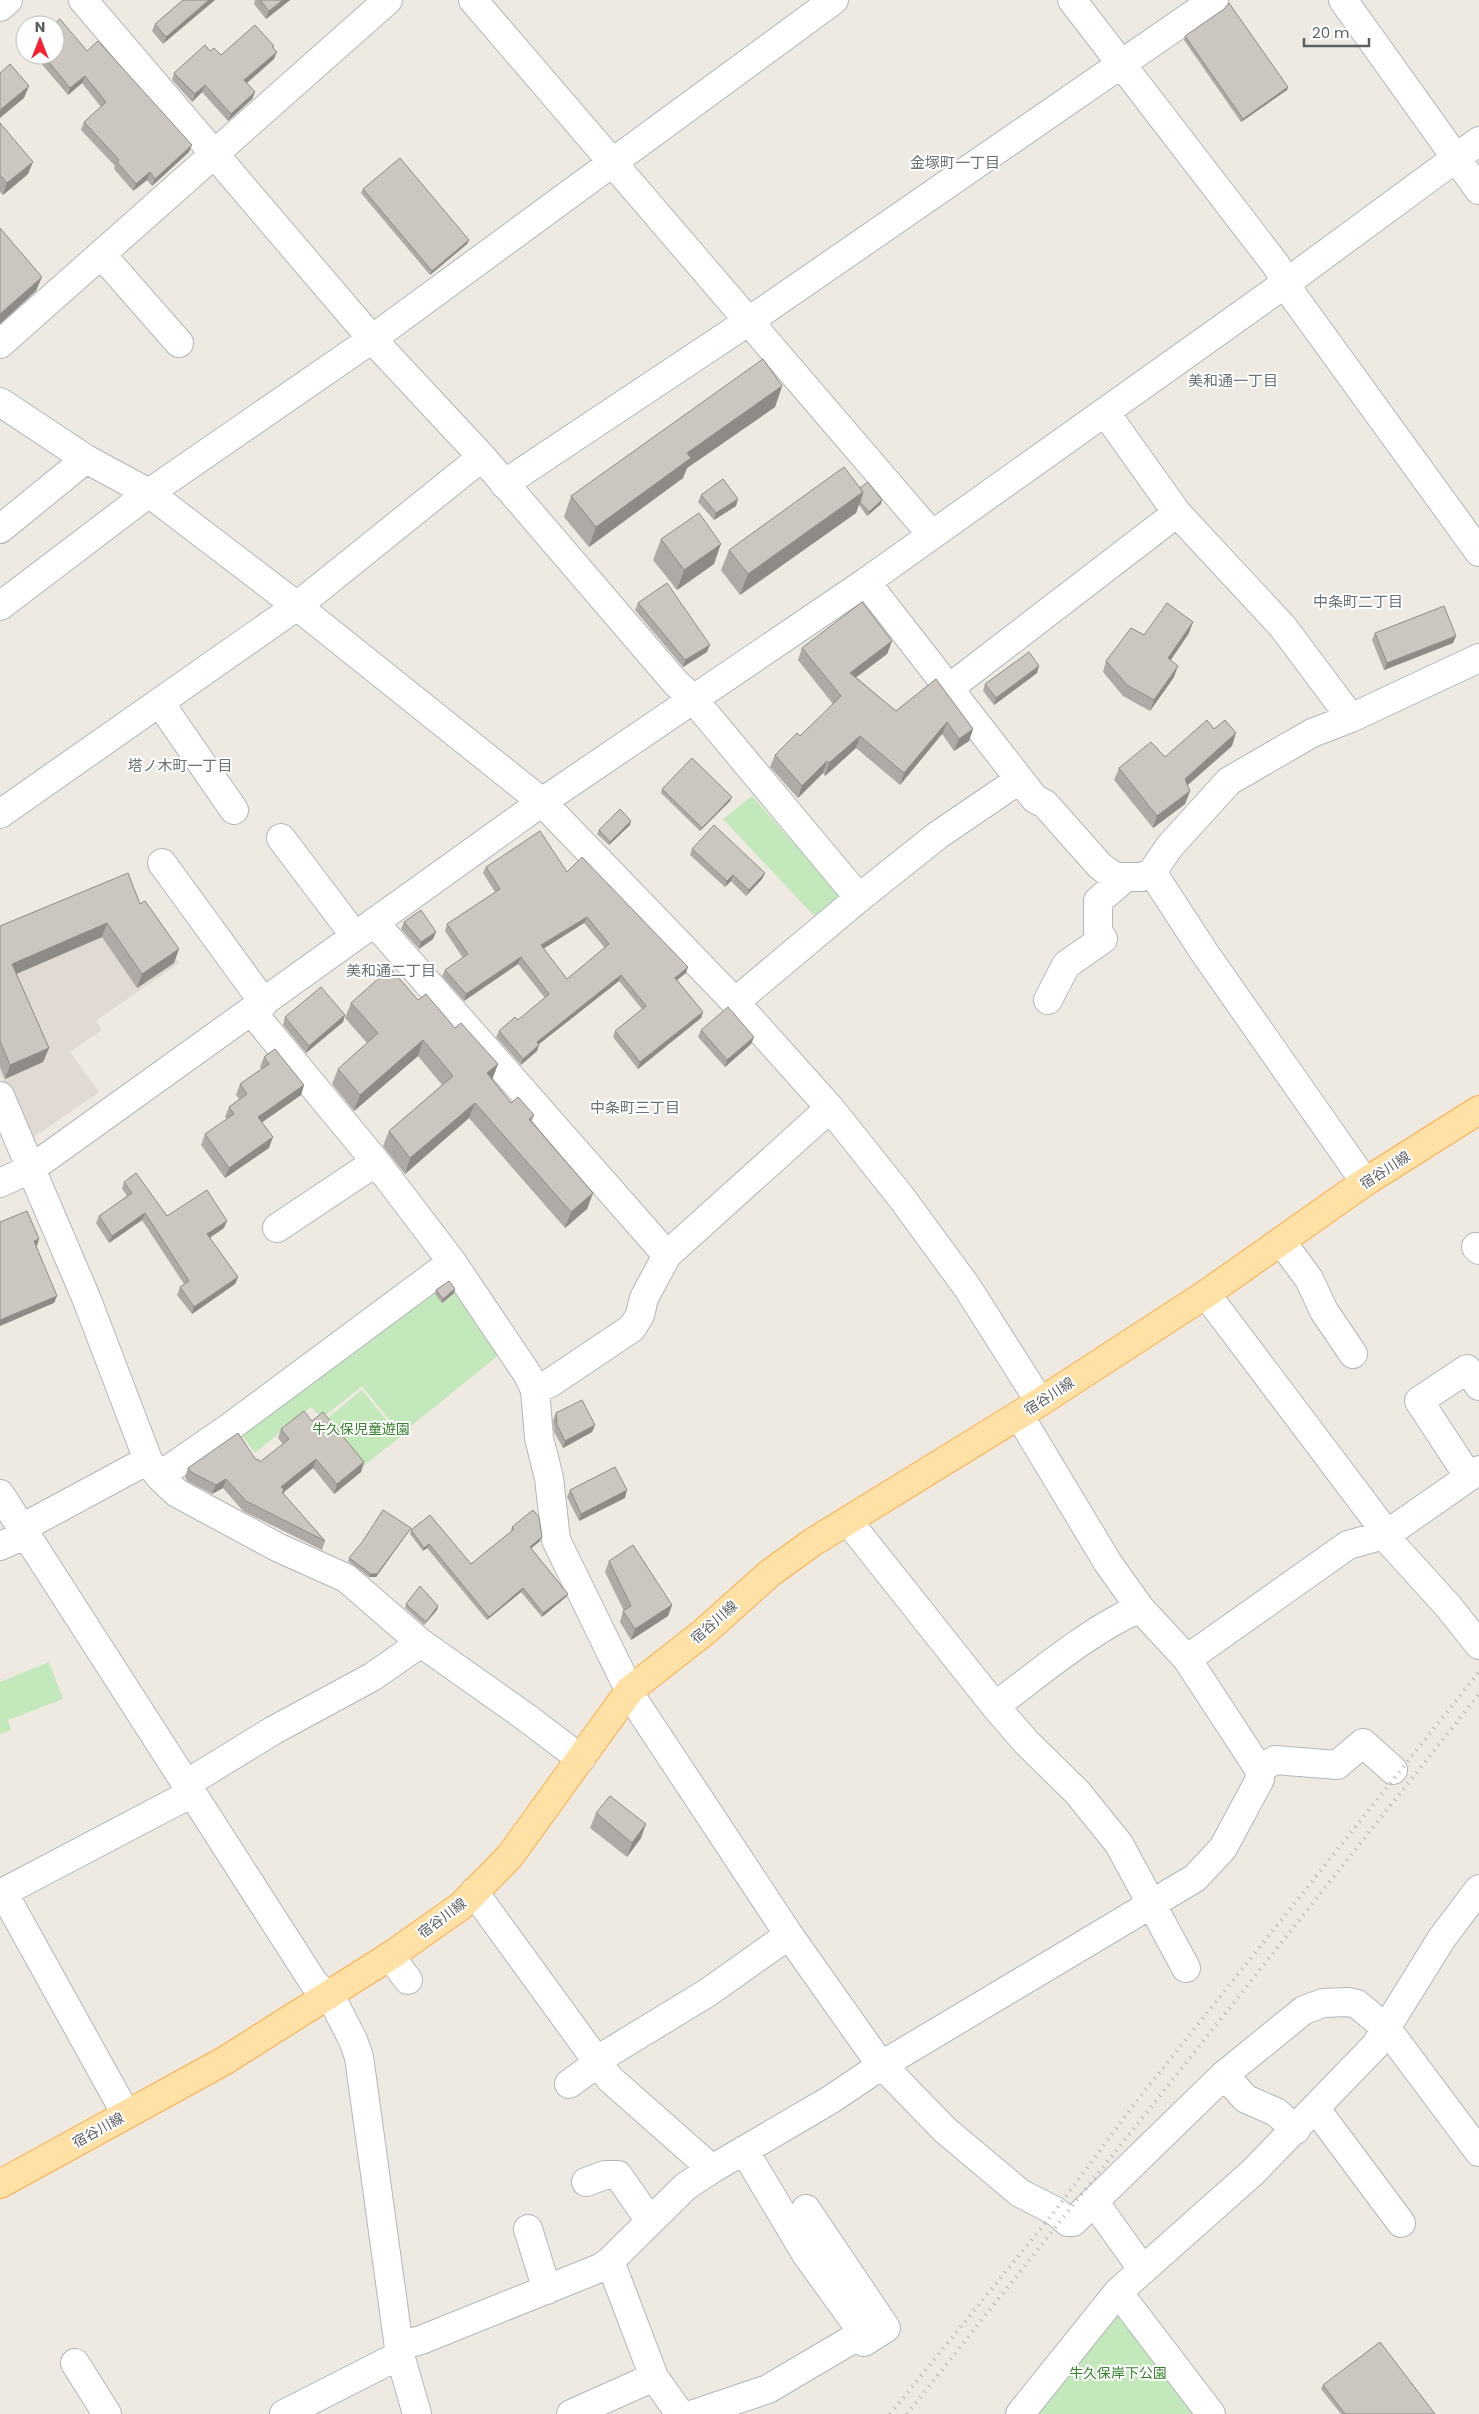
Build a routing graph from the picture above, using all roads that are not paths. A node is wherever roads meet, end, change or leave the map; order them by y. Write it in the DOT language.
graph roads {
  1 [pos="8,0"];
  2 [pos="83,0"];
  3 [pos="388,0"];
  4 [pos="473,0"];
  5 [pos="1072,0"];
  6 [pos="1214,0"];
  7 [pos="1342,0"];
  8 [pos="817,5"];
  9 [pos="0,7"];
  10 [pos="1121,64"];
  11 [pos="1479,141"];
  12 [pos="214,154"];
  13 [pos="1455,158"];
  14 [pos="611,162"];
  15 [pos="1479,190"];
  16 [pos="101,254"];
  17 [pos="1286,282"];
  18 [pos="749,321"];
  19 [pos="372,339"];
  20 [pos="179,343"];
  21 [pos="0,344"];
  22 [pos="1,404"];
  23 [pos="1106,412"];
  24 [pos="482,457"];
  25 [pos="86,459"];
  26 [pos="504,484"];
  27 [pos="149,494"];
  28 [pos="1177,513"];
  29 [pos="0,529"];
  30 [pos="932,535"];
  31 [pos="1479,552"];
  32 [pos="866,582"];
  33 [pos="0,606"];
  34 [pos="297,606"];
  35 [pos="1479,658"];
  36 [pos="948,688"];
  37 [pos="694,700"];
  38 [pos="160,703"];
  39 [pos="1351,718"];
  40 [pos="1019,780"];
  41 [pos="542,802"];
  42 [pos="234,810"];
  43 [pos="0,814"];
  44 [pos="281,838"];
  45 [pos="162,863"];
  46 [pos="1139,874"];
  47 [pos="859,898"];
  48 [pos="364,929"];
  49 [pos="1048,1000"];
  50 [pos="736,1002"];
  51 [pos="258,1007"];
  52 [pos="0,1096"];
  53 [pos="830,1108"];
  54 [pos="1479,1110"];
  55 [pos="376,1162"];
  56 [pos="32,1168"];
  57 [pos="1365,1182"];
  58 [pos="0,1183"];
  59 [pos="277,1228"];
  60 [pos="1281,1241"];
  61 [pos="667,1256"];
  62 [pos="452,1262"];
  63 [pos="1206,1294"];
  64 [pos="1353,1354"];
  65 [pos="1479,1386"];
  66 [pos="535,1390"];
  67 [pos="1029,1409"];
  68 [pos="153,1468"];
  69 [pos="1474,1473"];
  70 [pos="0,1494"];
  71 [pos="848,1521"];
  72 [pos="25,1530"];
  73 [pos="1387,1534"];
  74 [pos="0,1546"];
  75 [pos="1140,1608"];
  76 [pos="421,1643"];
  77 [pos="1479,1645"];
  78 [pos="1187,1659"];
  79 [pos="630,1690"];
  80 [pos="995,1706"];
  81 [pos="581,1759"];
  82 [pos="1259,1769"];
  83 [pos="1394,1770"];
  84 [pos="189,1789"];
  85 [pos="1479,1889"];
  86 [pos="474,1892"];
  87 [pos="1,1893"];
  88 [pos="1152,1903"];
  89 [pos="789,1935"];
  90 [pos="390,1956"];
  91 [pos="1186,1968"];
  92 [pos="408,1980"];
  93 [pos="328,1995"];
  94 [pos="1387,2029"];
  95 [pos="599,2062"];
  96 [pos="882,2064"];
  97 [pos="1224,2075"];
  98 [pos="569,2084"];
  99 [pos="1316,2109"];
  100 [pos="126,2114"];
  101 [pos="1296,2130"];
  102 [pos="744,2150"];
  103 [pos="1479,2152"];
  104 [pos="712,2169"];
  105 [pos="586,2182"];
  106 [pos="0,2184"];
  107 [pos="1095,2203"];
  108 [pos="806,2209"];
  109 [pos="650,2221"];
  110 [pos="1401,2223"];
  111 [pos="528,2229"];
  112 [pos="610,2261"];
  113 [pos="1143,2270"];
  114 [pos="547,2290"];
  115 [pos="1118,2292"];
  116 [pos="865,2344"];
  117 [pos="400,2350"];
  118 [pos="75,2363"];
  119 [pos="654,2377"];
  120 [pos="107,2414"];
  121 [pos="284,2414"];
  122 [pos="417,2414"];
  123 [pos="571,2414"];
  124 [pos="680,2414"];
  125 [pos="694,2414"];
  126 [pos="1020,2414"];
  127 [pos="1211,2414"];
  1 -- 9 [label="street"];
  2 -- 12 [label="street"];
  3 -- 12 [label="street"];
  4 -- 14 [label="street"];
  5 -- 10 [label="street"];
  6 -- 10 [label="street"];
  7 -- 13 [label="street"];
  8 -- 14 [label="street"];
  10 -- 17 [label="street"];
  10 -- 18 [label="street"];
  11 -- 13 [label="street"];
  12 -- 16 [label="street"];
  12 -- 19 [label="street"];
  13 -- 15 [label="street"];
  13 -- 17 [label="street"];
  14 -- 18 [label="street"];
  14 -- 19 [label="street"];
  16 -- 20 [label="street"];
  16 -- 21 [label="street"];
  17 -- 23 [label="street"];
  17 -- 31 [label="street"];
  18 -- 26 [label="street"];
  18 -- 30 [label="street"];
  19 -- 24 [label="street"];
  19 -- 27 [label="street"];
  22 -- 25 [label="street"];
  23 -- 28 [label="street"];
  23 -- 30 [label="street"];
  24 -- 26 [label="street"];
  24 -- 34 [label="street"];
  25 -- 27 [label="street"];
  25 -- 29 [label="street"];
  26 -- 37 [label="street"];
  27 -- 33 [label="street"];
  27 -- 34 [label="street"];
  28 -- 36 [label="street"];
  28 -- 39 [label="street"];
  30 -- 32 [label="street"];
  32 -- 36 [label="street"];
  32 -- 37 [label="street"];
  34 -- 38 [label="street"];
  34 -- 41 [label="street"];
  35 -- 39 [label="street"];
  36 -- 40 [label="street"];
  37 -- 41 [label="street"];
  37 -- 47 [label="street"];
  38 -- 42 [label="street"];
  38 -- 43 [label="street"];
  39 -- 46 [label="street"];
  40 -- 46 [label="street"];
  40 -- 47 [label="street"];
  41 -- 48 [label="street"];
  41 -- 50 [label="street"];
  44 -- 48 [label="street"];
  45 -- 51 [label="street"];
  46 -- 49 [label="street"];
  46 -- 57 [label="street"];
  47 -- 50 [label="street"];
  48 -- 51 [label="street"];
  48 -- 61 [label="street"];
  50 -- 53 [label="street"];
  51 -- 55 [label="street"];
  51 -- 56 [label="street"];
  52 -- 56 [label="street"];
  53 -- 61 [label="street"];
  53 -- 67 [label="street"];
  54 -- 57 [label="main road, 宿谷川線"];
  55 -- 59 [label="street"];
  55 -- 62 [label="street"];
  56 -- 58 [label="street"];
  56 -- 68 [label="street"];
  57 -- 60 [label="main road, 宿谷川線"];
  60 -- 63 [label="main road, 宿谷川線"];
  60 -- 64 [label="street"];
  61 -- 66 [label="street"];
  62 -- 66 [label="street"];
  62 -- 68 [label="street"];
  63 -- 67 [label="main road, 宿谷川線"];
  63 -- 73 [label="street"];
  65 -- 69 [label="street"];
  66 -- 79 [label="street"];
  67 -- 71 [label="main road, 宿谷川線"];
  67 -- 75 [label="street"];
  68 -- 72 [label="street"];
  68 -- 76 [label="street"];
  69 -- 73 [label="street"];
  70 -- 72 [label="street"];
  71 -- 79 [label="main road, 宿谷川線"];
  71 -- 80 [label="street"];
  72 -- 74 [label="street"];
  72 -- 84 [label="street"];
  73 -- 77 [label="street"];
  73 -- 78 [label="street"];
  75 -- 78 [label="street"];
  75 -- 80 [label="street"];
  76 -- 81 [label="street"];
  76 -- 84 [label="street"];
  78 -- 82 [label="street"];
  79 -- 81 [label="main road, 宿谷川線"];
  79 -- 89 [label="street"];
  80 -- 88 [label="street"];
  81 -- 86 [label="main road, 宿谷川線"];
  82 -- 83 [label="street"];
  82 -- 88 [label="street"];
  84 -- 87 [label="street"];
  84 -- 93 [label="street"];
  85 -- 94 [label="street"];
  86 -- 90 [label="main road, 宿谷川線"];
  86 -- 95 [label="street"];
  87 -- 100 [label="street"];
  88 -- 91 [label="street"];
  88 -- 96 [label="street"];
  89 -- 95 [label="street"];
  89 -- 96 [label="street"];
  90 -- 92 [label="street"];
  90 -- 93 [label="main road, 宿谷川線"];
  93 -- 100 [label="main road, 宿谷川線"];
  93 -- 117 [label="street"];
  94 -- 97 [label="street"];
  94 -- 99 [label="street"];
  94 -- 103 [label="street"];
  95 -- 98 [label="street"];
  95 -- 104 [label="street"];
  96 -- 102 [label="street"];
  96 -- 107 [label="street"];
  97 -- 101 [label="street"];
  97 -- 107 [label="street"];
  99 -- 101 [label="street"];
  99 -- 110 [label="street"];
  100 -- 106 [label="main road, 宿谷川線"];
  101 -- 113 [label="street"];
  102 -- 104 [label="street"];
  102 -- 116 [label="street"];
  104 -- 109 [label="street"];
  105 -- 109 [label="street"];
  107 -- 113 [label="street"];
  108 -- 116 [label="street"];
  109 -- 112 [label="street"];
  111 -- 114 [label="street"];
  112 -- 114 [label="street"];
  112 -- 119 [label="street"];
  113 -- 115 [label="street"];
  114 -- 117 [label="street"];
  115 -- 126 [label="street"];
  115 -- 127 [label="street"];
  116 -- 125 [label="street"];
  117 -- 121 [label="street"];
  117 -- 122 [label="street"];
  118 -- 120 [label="street"];
  119 -- 123 [label="street"];
  119 -- 124 [label="street"];
}
